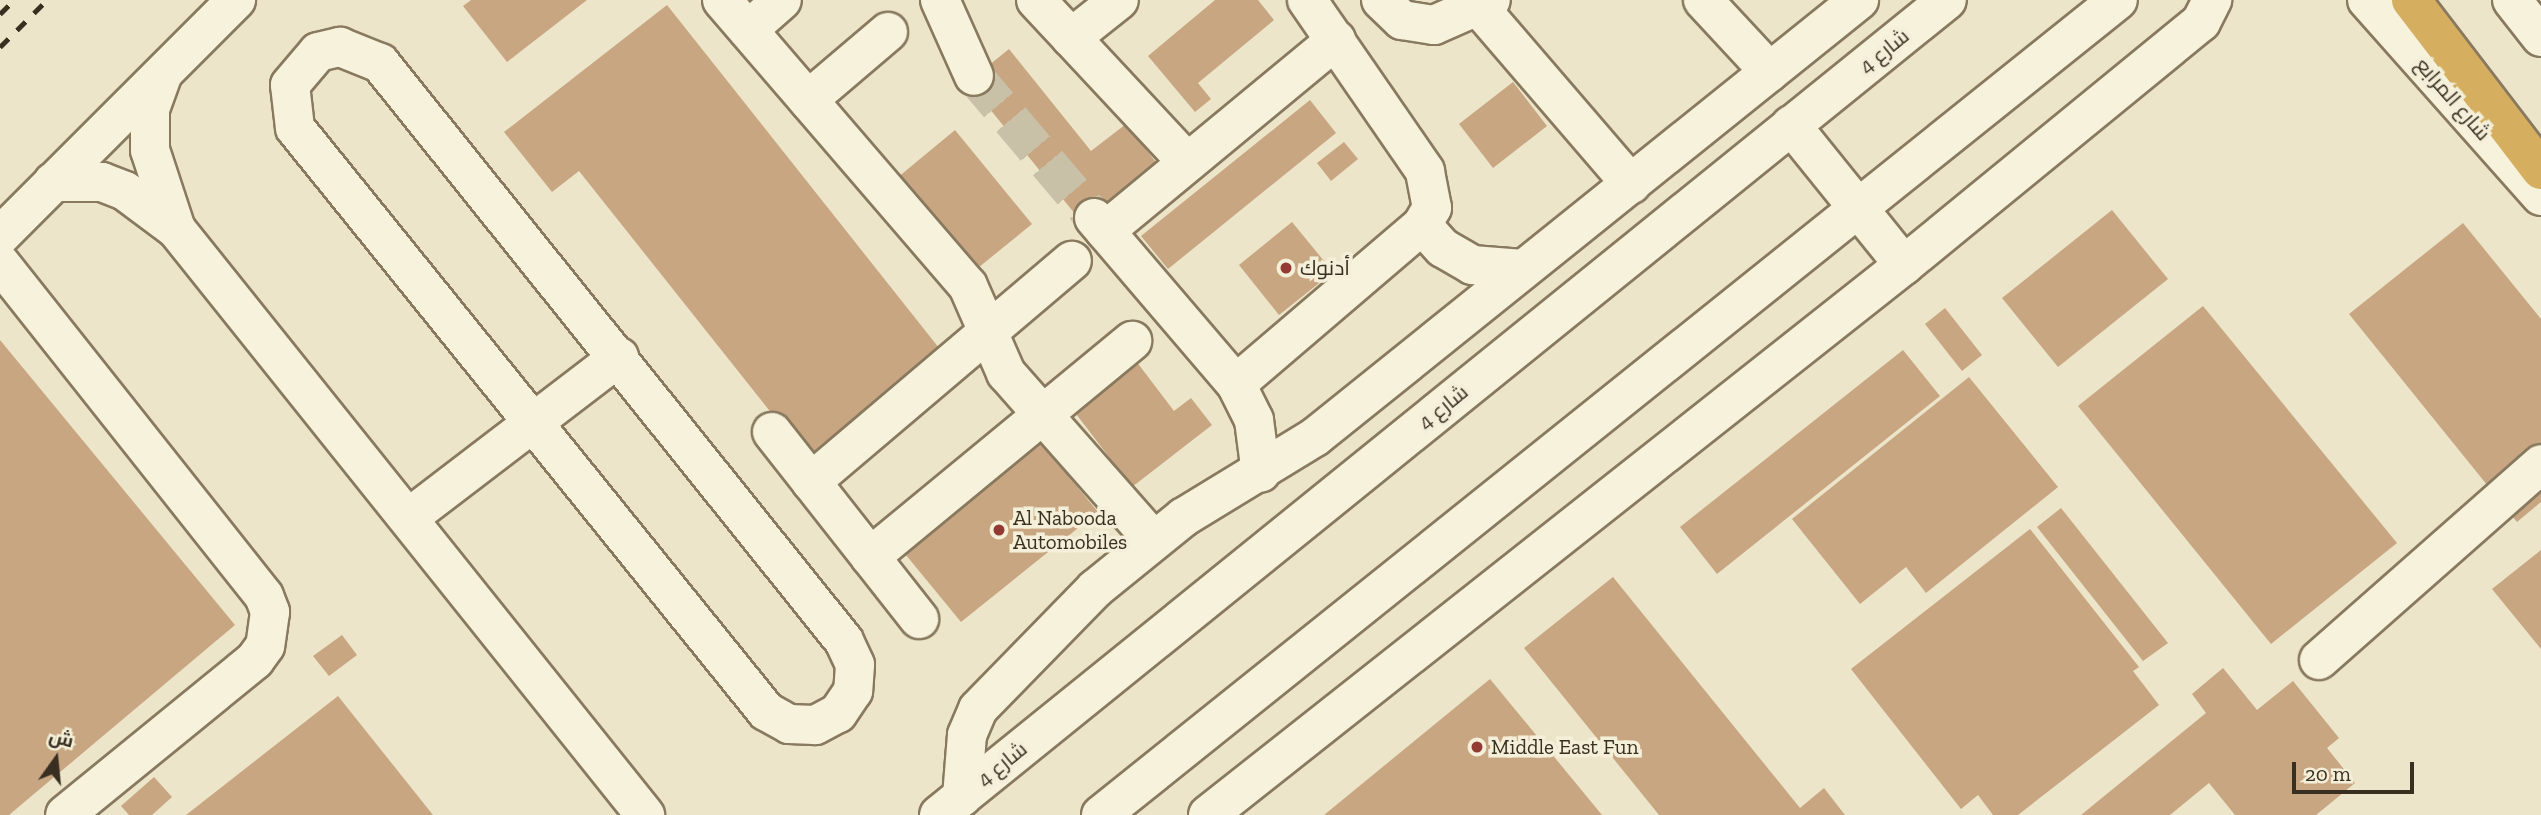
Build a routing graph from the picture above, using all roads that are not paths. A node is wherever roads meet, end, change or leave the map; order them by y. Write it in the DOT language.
graph roads {
  1 [pos="236,0"];
  2 [pos="722,0"];
  3 [pos="782,0"];
  4 [pos="940,0"];
  5 [pos="1036,0"];
  6 [pos="1119,0"];
  7 [pos="1307,0"];
  8 [pos="1381,0"];
  9 [pos="1703,0"];
  10 [pos="1859,0"];
  11 [pos="1947,0"];
  12 [pos="2118,0"];
  13 [pos="2212,0"];
  14 [pos="2367,0"];
  15 [pos="2411,0"];
  16 [pos="2512,0"];
  17 [pos="1485,3"];
  18 [pos="748,30"];
  19 [pos="888,32"];
  20 [pos="2541,37"];
  21 [pos="1071,38"];
  22 [pos="1336,40"];
  23 [pos="1770,72"];
  24 [pos="163,75"];
  25 [pos="974,76"];
  26 [pos="808,100"];
  27 [pos="1791,125"];
  28 [pos="1187,162"];
  29 [pos="2541,170"];
  30 [pos="53,182"];
  31 [pos="1630,184"];
  32 [pos="2541,195"];
  33 [pos="1860,211"];
  34 [pos="1422,225"];
  35 [pos="176,229"];
  36 [pos="0,236"];
  37 [pos="1072,261"];
  38 [pos="0,262"];
  39 [pos="1904,265"];
  40 [pos="1523,269"];
  41 [pos="990,329"];
  42 [pos="1132,341"];
  43 [pos="619,357"];
  44 [pos="1236,384"];
  45 [pos="1041,414"];
  46 [pos="536,421"];
  47 [pos="772,432"];
  48 [pos="2541,464"];
  49 [pos="1261,473"];
  50 [pos="811,482"];
  51 [pos="411,516"];
  52 [pos="1153,540"];
  53 [pos="870,557"];
  54 [pos="919,619"];
  55 [pos="2319,660"];
  56 [pos="951,806"];
  57 [pos="647,814"];
  58 [pos="65,815"];
  59 [pos="1101,815"];
  60 [pos="1208,815"];
  1 -- 24 [label="street"];
  2 -- 18 [label="street"];
  3 -- 18 [label="street"];
  4 -- 25 [label="street"];
  5 -- 21 [label="street"];
  6 -- 21 [label="street"];
  7 -- 22 [label="street"];
  8 -- 17 [label="street"];
  9 -- 23 [label="street"];
  10 -- 23 [label="street"];
  11 -- 27 [label="street, شارع 4"];
  12 -- 33 [label="street"];
  13 -- 39 [label="street"];
  14 -- 32 [label="street, شارع المرابع"];
  15 -- 29 [label="highway"];
  16 -- 20 [label="street"];
  17 -- 31 [label="street"];
  18 -- 26 [label="street"];
  19 -- 26 [label="street"];
  21 -- 28 [label="street"];
  22 -- 28 [label="street"];
  22 -- 34 [label="street"];
  23 -- 31 [label="street"];
  24 -- 30 [label="street"];
  24 -- 35 [label="street"];
  26 -- 41 [label="street"];
  27 -- 33 [label="street"];
  27 -- 56 [label="street, شارع 4"];
  28 -- 44 [label="street"];
  30 -- 35 [label="street"];
  30 -- 36 [label="street"];
  31 -- 40 [label="street"];
  33 -- 39 [label="street"];
  33 -- 59 [label="street"];
  34 -- 40 [label="street"];
  34 -- 44 [label="street"];
  35 -- 51 [label="street"];
  37 -- 41 [label="street"];
  38 -- 58 [label="street"];
  39 -- 60 [label="street"];
  40 -- 49 [label="street"];
  41 -- 45 [label="street"];
  41 -- 50 [label="street"];
  42 -- 45 [label="street"];
  43 -- 46 [label="street"];
  43 -- 46 [label="street"];
  43 -- 46 [label="street"];
  44 -- 49 [label="street"];
  45 -- 52 [label="street"];
  45 -- 53 [label="street"];
  46 -- 51 [label="street"];
  47 -- 50 [label="street"];
  48 -- 55 [label="street"];
  49 -- 52 [label="street"];
  50 -- 53 [label="street"];
  51 -- 57 [label="street"];
  52 -- 56 [label="street"];
  53 -- 54 [label="street"];
}
